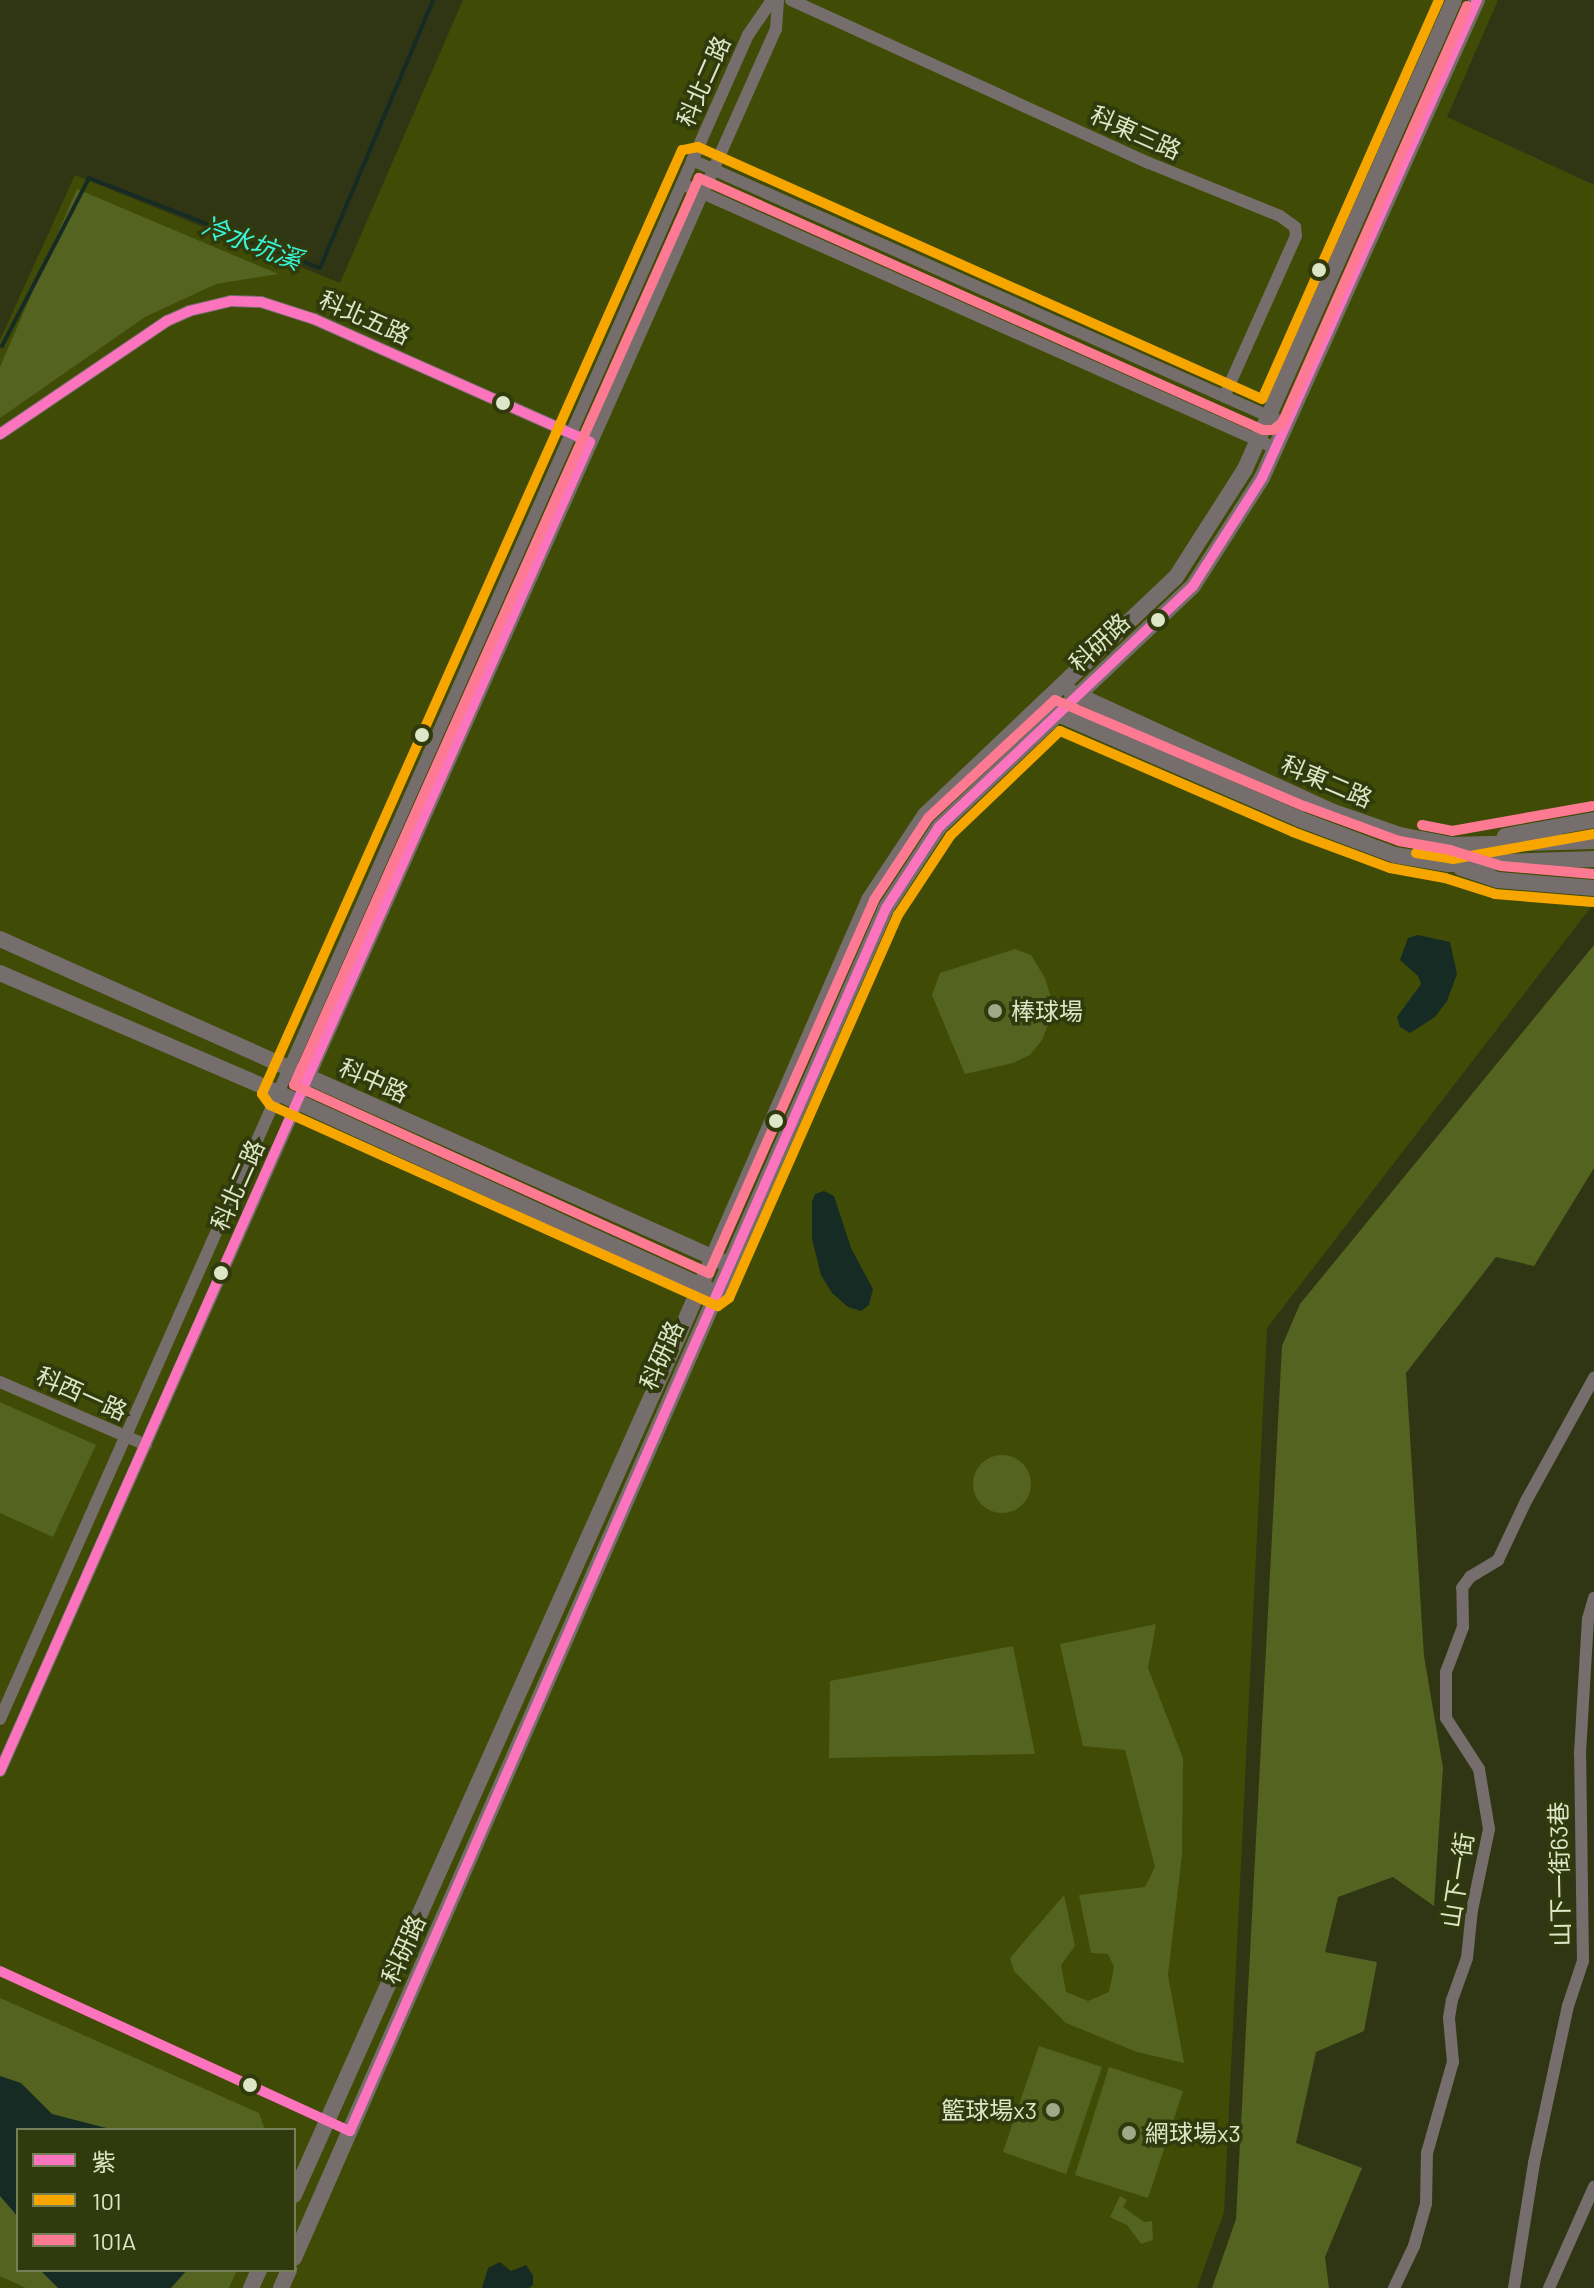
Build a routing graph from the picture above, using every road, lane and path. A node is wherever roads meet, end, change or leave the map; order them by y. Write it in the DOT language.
graph roads {
  1 [pos="772,0"];
  2 [pos="778,0"];
  3 [pos="791,0"];
  4 [pos="1454,0"];
  5 [pos="1477,0"];
  6 [pos="692,160"];
  7 [pos="712,169"];
  8 [pos="682,184"];
  9 [pos="701,193"];
  10 [pos="1224,397"];
  11 [pos="1269,417"];
  12 [pos="1286,424"];
  13 [pos="571,433"];
  14 [pos="0,434"];
  15 [pos="1258,440"];
  16 [pos="590,442"];
  17 [pos="1275,448"];
  18 [pos="1059,686"];
  19 [pos="1077,695"];
  20 [pos="1038,706"];
  21 [pos="1057,714"];
  22 [pos="1243,771"];
  23 [pos="1234,792"];
  24 [pos="1331,811"];
  25 [pos="1594,820"];
  26 [pos="1323,829"];
  27 [pos="1594,841"];
  28 [pos="1452,845"];
  29 [pos="1594,859"];
  30 [pos="1448,864"];
  31 [pos="1594,888"];
  32 [pos="0,939"];
  33 [pos="0,973"];
  34 [pos="288,1068"];
  35 [pos="308,1077"];
  36 [pos="276,1092"];
  37 [pos="298,1102"];
  38 [pos="721,1261"];
  39 [pos="708,1289"];
  40 [pos="1594,1378"];
  41 [pos="0,1382"];
  42 [pos="127,1437"];
  43 [pos="146,1445"];
  44 [pos="1594,1598"];
  45 [pos="0,1719"];
  46 [pos="0,1771"];
  47 [pos="1581,1925"];
  48 [pos="1594,1931"];
  49 [pos="1594,2187"];
  50 [pos="296,2191"];
  51 [pos="296,2253"];
  52 [pos="1394,2288"];
  53 [pos="1514,2288"];
  54 [pos="1549,2288"];
  1 -- 6 [label="street, 科北二路"];
  2 -- 7 [label="street, 科北二路"];
  3 -- 10 [label="street, 科東三路"];
  4 -- 11 [label="street, 科研路"];
  5 -- 12 [label="street, 科研路"];
  6 -- 7 [label="street"];
  6 -- 8 [label="street, 科北二路"];
  7 -- 9 [label="street, 科北二路"];
  7 -- 10 [label="street"];
  8 -- 9 [label="street"];
  8 -- 13 [label="street, 科北二路"];
  9 -- 15 [label="street"];
  9 -- 16 [label="street, 科北二路"];
  10 -- 11 [label="street"];
  11 -- 12 [label="street"];
  11 -- 15 [label="street, 科研路"];
  12 -- 17 [label="street, 科研路"];
  13 -- 14 [label="street, 科北五路"];
  13 -- 16 [label="street, 科北五路"];
  13 -- 34 [label="street, 科北二路"];
  15 -- 17 [label="street"];
  15 -- 18 [label="street, 科研路"];
  16 -- 35 [label="street, 科北二路"];
  17 -- 19 [label="street, 科研路"];
  18 -- 19 [label="street, 科東二路"];
  18 -- 20 [label="street, 科研路"];
  19 -- 21 [label="street, 科研路"];
  19 -- 22 [label="street, 科東二路"];
  20 -- 21 [label="street, 科東二路"];
  20 -- 38 [label="street, 科研路"];
  21 -- 23 [label="street, 科東二路"];
  21 -- 38 [label="street, 科研路"];
  22 -- 23 [label="street"];
  22 -- 24 [label="street, 科東二路"];
  23 -- 26 [label="street, 科東二路"];
  24 -- 26 [label="street"];
  24 -- 28 [label="street, 科東二路"];
  25 -- 28 [label="street"];
  26 -- 30 [label="street, 科東二路"];
  27 -- 28 [label="street, 科東二路"];
  29 -- 30 [label="street, 科東二路"];
  30 -- 31 [label="street"];
  32 -- 34 [label="street, 科中路"];
  33 -- 36 [label="street"];
  34 -- 35 [label="street, 科中路"];
  34 -- 36 [label="street, 科北二路"];
  35 -- 37 [label="street, 科北二路"];
  35 -- 38 [label="street, 科中路"];
  36 -- 37 [label="street"];
  36 -- 42 [label="street, 科北二路"];
  37 -- 39 [label="street"];
  37 -- 43 [label="street, 科北二路"];
  38 -- 39 [label="street, 科研路"];
  39 -- 50 [label="street, 科研路"];
  39 -- 51 [label="street, 科研路"];
  40 -- 52 [label="street, 山下一街"];
  41 -- 42 [label="street, 科西一路"];
  42 -- 43 [label="street, 科西一路"];
  42 -- 45 [label="street, 科北二路"];
  43 -- 46 [label="street, 科北二路"];
  44 -- 47 [label="street, 山下一街63巷"];
  47 -- 48 [label="street"];
  47 -- 53 [label="street, 山下一街63巷"];
  49 -- 54 [label="street"];
}
